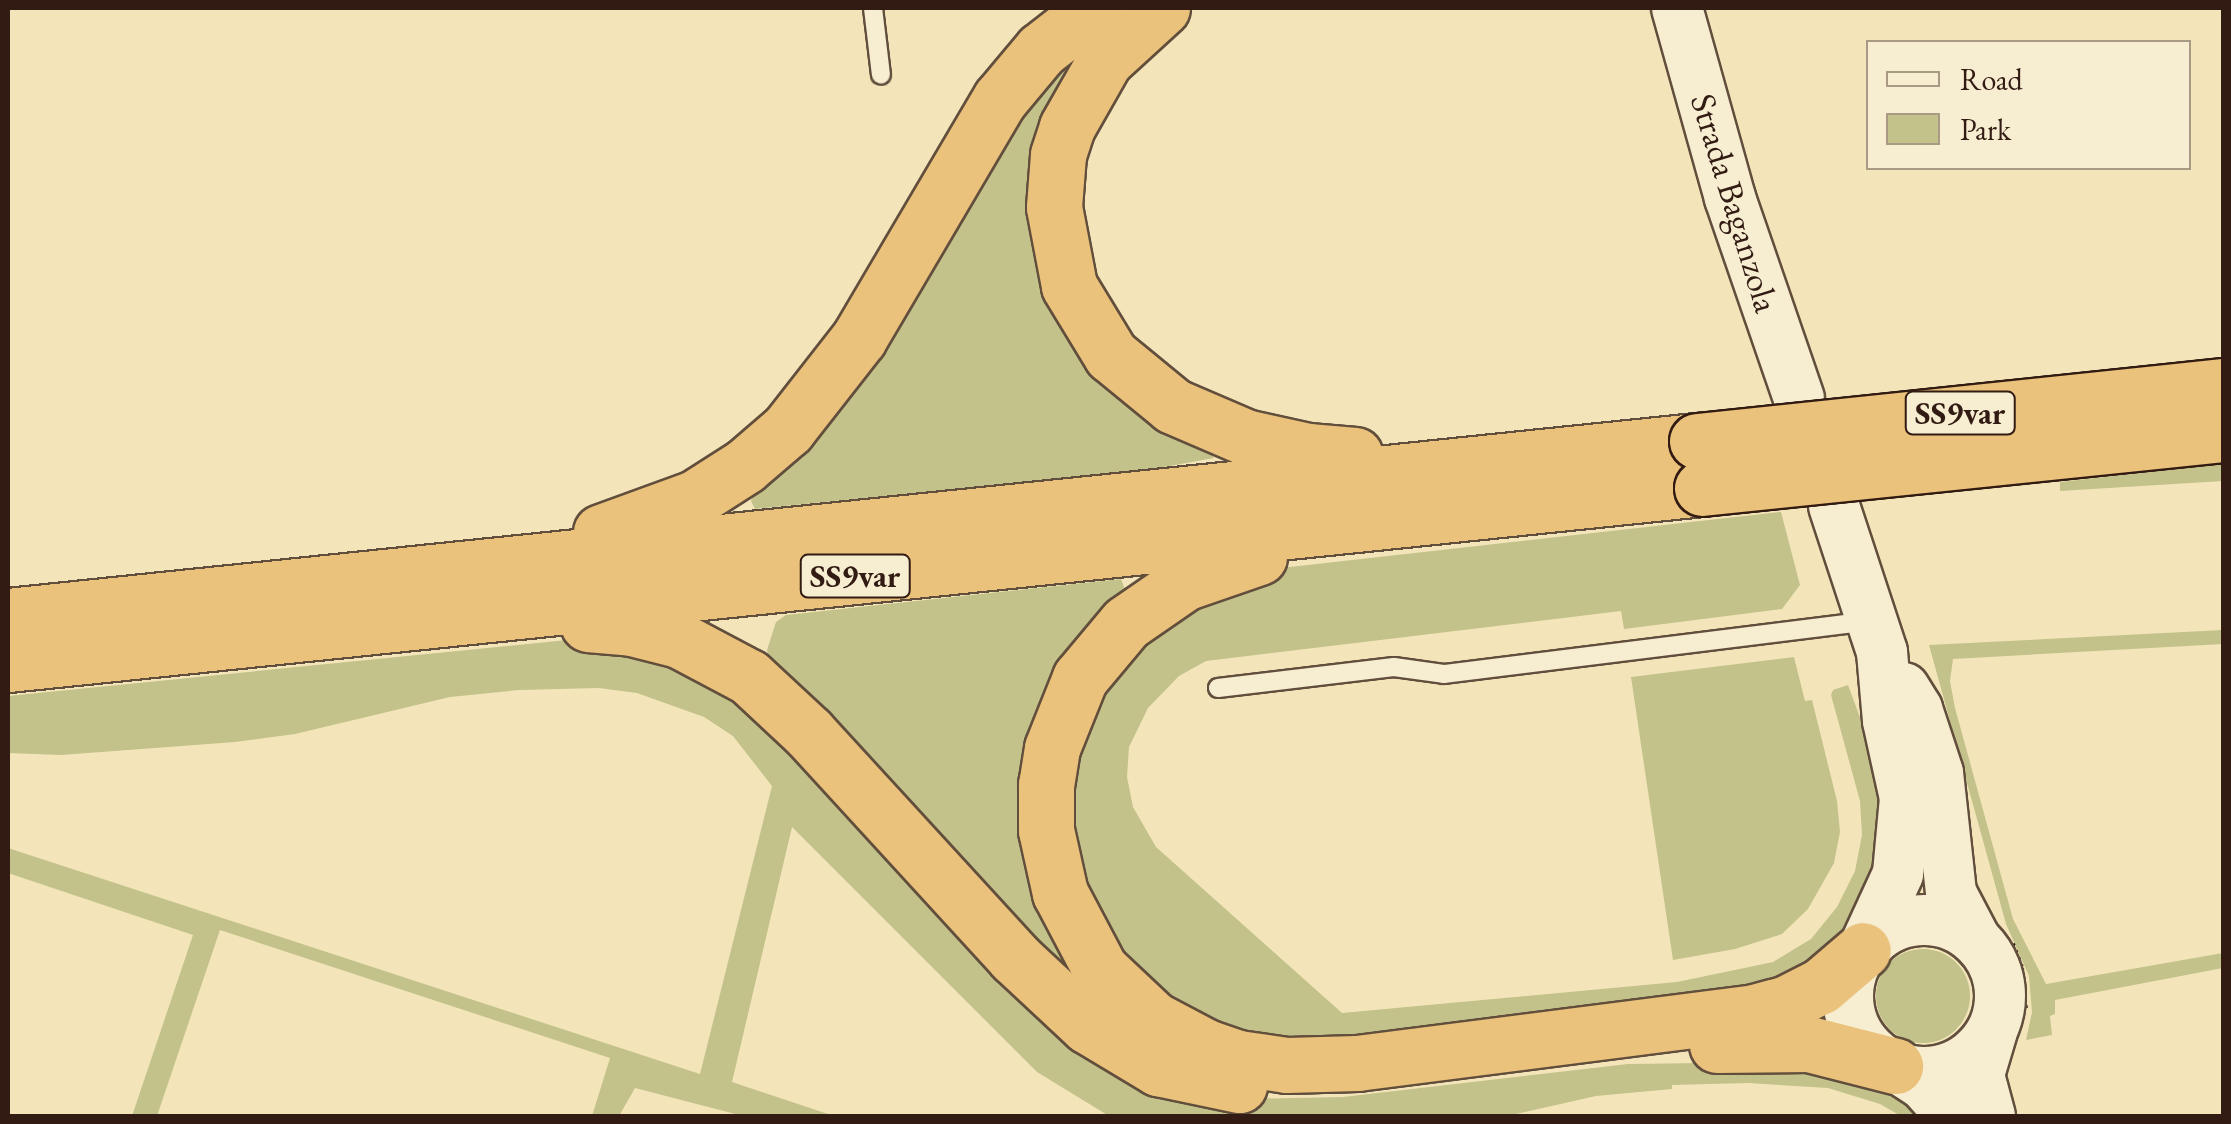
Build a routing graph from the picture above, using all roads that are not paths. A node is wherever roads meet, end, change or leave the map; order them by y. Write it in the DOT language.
graph roads {
  1 [pos="873,8"];
  2 [pos="1095,8"];
  3 [pos="1162,8"];
  4 [pos="1677,8"];
  5 [pos="881,75"];
  6 [pos="2224,386"];
  7 [pos="1798,398"];
  8 [pos="2224,434"];
  9 [pos="1685,458"];
  10 [pos="1605,498"];
  11 [pos="1834,506"];
  12 [pos="170,600"];
  13 [pos="8,616"];
  14 [pos="377,626"];
  15 [pos="1877,636"];
  16 [pos="8,664"];
  17 [pos="1218,688"];
  18 [pos="1975,939"];
  19 [pos="1863,950"];
  20 [pos="1992,1031"];
  21 [pos="1895,1066"];
  22 [pos="1952,1116"];
  23 [pos="1990,1116"];
  1 -- 5 [label="lane"];
  2 -- 12 [label="highway"];
  3 -- 9 [label="highway"];
  4 -- 7 [label="main road, Strada Baganzola"];
  6 -- 9 [label="highway, SS9var, bridge"];
  8 -- 9 [label="highway, SS9var, bridge"];
  9 -- 10 [label="highway, SS9var"];
  9 -- 12 [label="highway, SS9var"];
  10 -- 14 [label="highway, SS9var"];
  10 -- 19 [label="highway"];
  11 -- 15 [label="main road"];
  12 -- 13 [label="highway, SS9var"];
  14 -- 16 [label="highway, SS9var"];
  14 -- 21 [label="highway"];
  15 -- 17 [label="lane"];
  15 -- 18 [label="main road"];
  15 -- 19 [label="main road"];
  18 -- 19 [label="main road"];
  18 -- 20 [label="main road"];
  19 -- 21 [label="main road"];
  20 -- 21 [label="main road"];
  20 -- 23 [label="main road"];
  21 -- 22 [label="main road"];
}
